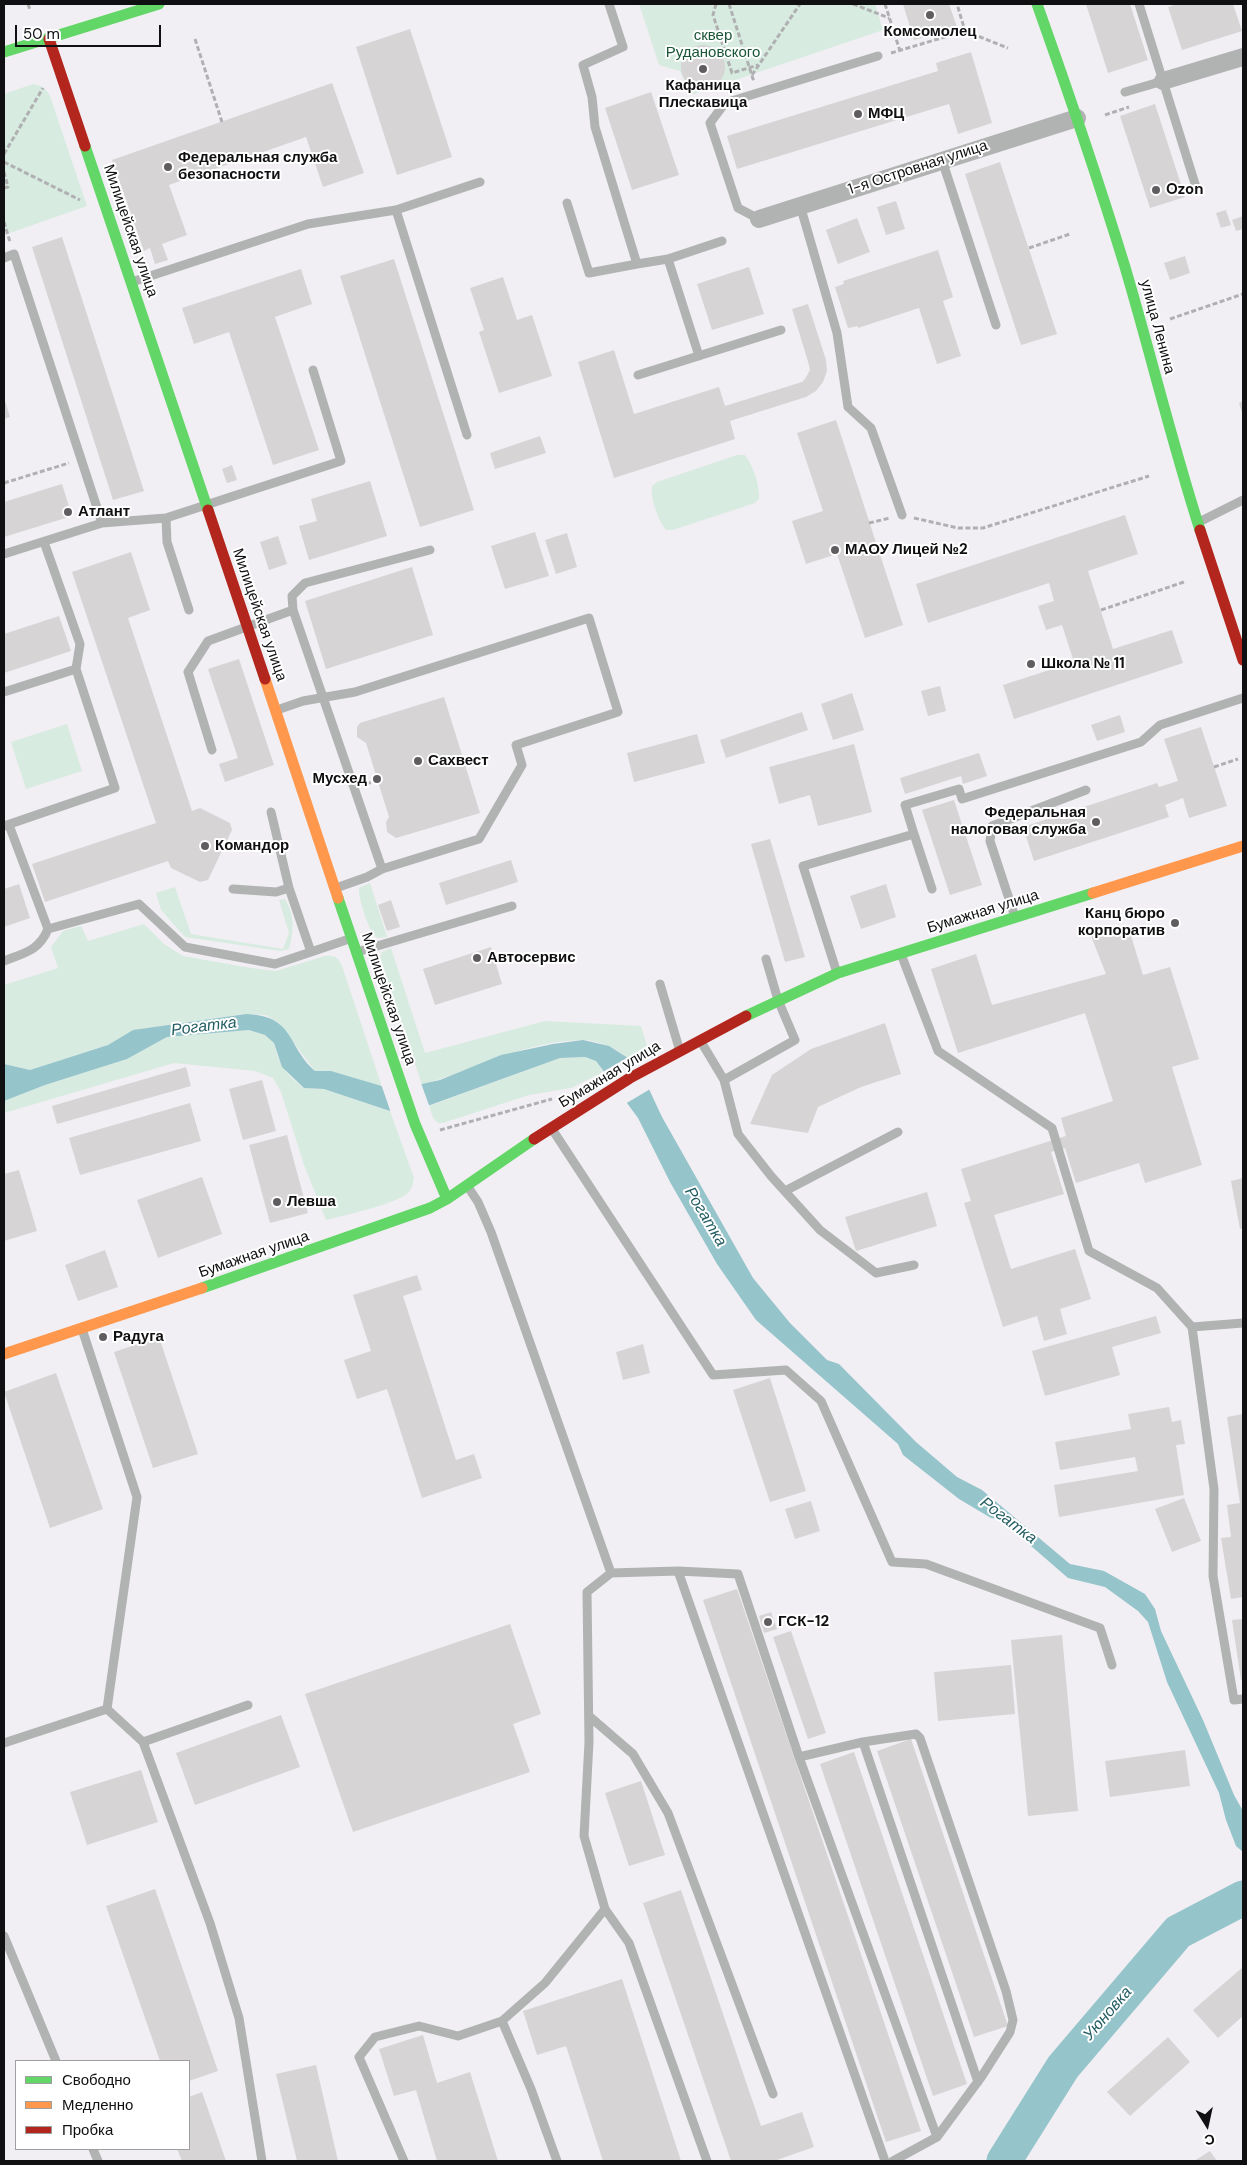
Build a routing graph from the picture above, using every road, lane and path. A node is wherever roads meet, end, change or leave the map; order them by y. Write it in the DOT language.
graph roads {
  1 [pos="28,4"];
  2 [pos="159,4"];
  3 [pos="609,4"];
  4 [pos="716,4"];
  5 [pos="729,4"];
  6 [pos="800,4"];
  7 [pos="853,4"];
  8 [pos="885,4"];
  9 [pos="957,4"];
  10 [pos="1037,4"];
  11 [pos="1139,4"];
  12 [pos="30,10"];
  13 [pos="890,19"];
  14 [pos="965,31"];
  15 [pos="49,38"];
  16 [pos="195,39"];
  17 [pos="1008,48"];
  18 [pos="900,51"];
  19 [pos="4,52"];
  20 [pos="878,56"];
  21 [pos="1243,56"];
  22 [pos="758,65"];
  23 [pos="750,68"];
  24 [pos="752,74"];
  25 [pos="47,81"];
  26 [pos="1163,81"];
  27 [pos="1125,92"];
  28 [pos="758,93"];
  29 [pos="1077,118"];
  30 [pos="222,122"];
  31 [pos="4,154"];
  32 [pos="942,160"];
  33 [pos="4,162"];
  34 [pos="4,172"];
  35 [pos="480,182"];
  36 [pos="1196,187"];
  37 [pos="4,188"];
  38 [pos="81,200"];
  39 [pos="567,203"];
  40 [pos="800,205"];
  41 [pos="396,210"];
  42 [pos="759,219"];
  43 [pos="4,222"];
  44 [pos="1070,234"];
  45 [pos="722,242"];
  46 [pos="1029,248"];
  47 [pos="14,254"];
  48 [pos="4,258"];
  49 [pos="668,259"];
  50 [pos="637,264"];
  51 [pos="131,282"];
  52 [pos="1243,294"];
  53 [pos="1170,319"];
  54 [pos="996,325"];
  55 [pos="781,330"];
  56 [pos="699,356"];
  57 [pos="312,370"];
  58 [pos="638,375"];
  59 [pos="467,435"];
  60 [pos="82,459"];
  61 [pos="1149,476"];
  62 [pos="4,483"];
  63 [pos="1243,500"];
  64 [pos="206,504"];
  65 [pos="902,515"];
  66 [pos="166,518"];
  67 [pos="870,522"];
  68 [pos="102,523"];
  69 [pos="1198,523"];
  70 [pos="44,542"];
  71 [pos="430,550"];
  72 [pos="4,554"];
  73 [pos="1184,582"];
  74 [pos="189,610"];
  75 [pos="293,610"];
  76 [pos="1100,610"];
  77 [pos="248,627"];
  78 [pos="1241,646"];
  79 [pos="1243,660"];
  80 [pos="76,669"];
  81 [pos="4,692"];
  82 [pos="323,698"];
  83 [pos="1243,698"];
  84 [pos="276,710"];
  85 [pos="212,750"];
  86 [pos="1238,759"];
  87 [pos="1214,766"];
  88 [pos="378,780"];
  89 [pos="362,785"];
  90 [pos="1086,790"];
  91 [pos="271,812"];
  92 [pos="6,825"];
  93 [pos="914,834"];
  94 [pos="1243,846"];
  95 [pos="382,870"];
  96 [pos="289,888"];
  97 [pos="336,888"];
  98 [pos="233,889"];
  99 [pos="932,889"];
  100 [pos="512,906"];
  101 [pos="1015,918"];
  102 [pos="48,929"];
  103 [pos="352,938"];
  104 [pos="311,952"];
  105 [pos="357,952"];
  106 [pos="901,953"];
  107 [pos="766,958"];
  108 [pos="4,961"];
  109 [pos="838,973"];
  110 [pos="660,984"];
  111 [pos="778,1000"];
  112 [pos="700,1040"];
  113 [pos="680,1051"];
  114 [pos="724,1080"];
  115 [pos="558,1098"];
  116 [pos="551,1129"];
  117 [pos="437,1130"];
  118 [pos="898,1132"];
  119 [pos="466,1186"];
  120 [pos="785,1192"];
  121 [pos="447,1199"];
  122 [pos="914,1265"];
  123 [pos="1243,1323"];
  124 [pos="1192,1327"];
  125 [pos="82,1329"];
  126 [pos="4,1352"];
  127 [pos="678,1570"];
  128 [pos="611,1573"];
  129 [pos="1112,1666"];
  130 [pos="1243,1699"];
  131 [pos="248,1705"];
  132 [pos="107,1709"];
  133 [pos="589,1716"];
  134 [pos="143,1742"];
  135 [pos="862,1742"];
  136 [pos="4,1743"];
  137 [pos="799,1757"];
  138 [pos="605,1910"];
  139 [pos="4,1936"];
  140 [pos="502,2021"];
  141 [pos="56,2060"];
  142 [pos="978,2082"];
  143 [pos="773,2094"];
  144 [pos="937,2137"];
  145 [pos="262,2161"];
  146 [pos="404,2161"];
  147 [pos="557,2161"];
  148 [pos="707,2161"];
  149 [pos="885,2161"];
  150 [pos="893,2161"];
  1 -- 12 [label="path"];
  2 -- 15 [label="street"];
  3 -- 50 [label="lane"];
  4 -- 23 [label="path"];
  5 -- 23 [label="path"];
  6 -- 22 [label="path"];
  7 -- 13 [label="path"];
  8 -- 13 [label="path"];
  9 -- 14 [label="path"];
  10 -- 29 [label="street, улица Ленина"];
  11 -- 26 [label="lane"];
  13 -- 18 [label="path"];
  14 -- 17 [label="path"];
  14 -- 18 [label="path"];
  15 -- 19 [label="street"];
  15 -- 51 [label="street, Милицейская улица"];
  16 -- 30 [label="path"];
  18 -- 20 [label="path"];
  20 -- 28 [label="lane"];
  21 -- 26 [label="street"];
  22 -- 23 [label="path"];
  22 -- 24 [label="path"];
  23 -- 24 [label="path"];
  24 -- 28 [label="path"];
  25 -- 31 [label="path"];
  26 -- 27 [label="lane"];
  26 -- 36 [label="lane"];
  28 -- 42 [label="lane"];
  29 -- 32 [label="street, 1-я Островная улица"];
  29 -- 69 [label="street, улица Ленина"];
  32 -- 40 [label="street, 1-я Островная улица"];
  32 -- 54 [label="lane"];
  33 -- 38 [label="path"];
  34 -- 37 [label="path"];
  35 -- 41 [label="lane"];
  39 -- 50 [label="lane"];
  40 -- 42 [label="street, 1-я Островная улица"];
  40 -- 65 [label="lane"];
  41 -- 51 [label="lane"];
  41 -- 59 [label="lane"];
  43 -- 47 [label="path"];
  44 -- 46 [label="path"];
  45 -- 49 [label="lane"];
  47 -- 48 [label="lane"];
  47 -- 60 [label="lane"];
  49 -- 50 [label="lane"];
  49 -- 56 [label="lane"];
  51 -- 64 [label="street, Милицейская улица"];
  52 -- 53 [label="path"];
  55 -- 56 [label="lane"];
  56 -- 58 [label="lane"];
  57 -- 64 [label="lane"];
  60 -- 62 [label="path"];
  60 -- 68 [label="lane"];
  61 -- 65 [label="path"];
  63 -- 69 [label="lane"];
  64 -- 66 [label="lane"];
  64 -- 77 [label="street, Милицейская улица"];
  65 -- 67 [label="path"];
  66 -- 68 [label="lane"];
  66 -- 74 [label="lane"];
  68 -- 70 [label="lane"];
  69 -- 78 [label="street, улица Ленина"];
  70 -- 72 [label="lane"];
  70 -- 80 [label="lane"];
  71 -- 75 [label="lane"];
  73 -- 76 [label="path"];
  75 -- 77 [label="lane"];
  75 -- 82 [label="lane"];
  77 -- 84 [label="street, Милицейская улица"];
  77 -- 85 [label="lane"];
  78 -- 79 [label="street, улица Ленина"];
  80 -- 81 [label="lane"];
  80 -- 92 [label="lane"];
  82 -- 84 [label="lane"];
  82 -- 95 [label="lane"];
  82 -- 95 [label="lane"];
  83 -- 93 [label="lane"];
  84 -- 97 [label="street, Милицейская улица"];
  86 -- 87 [label="path"];
  88 -- 89 [label="path"];
  90 -- 101 [label="lane"];
  91 -- 96 [label="lane"];
  92 -- 102 [label="lane"];
  93 -- 99 [label="lane"];
  93 -- 109 [label="lane"];
  94 -- 101 [label="street, Бумажная улица"];
  95 -- 97 [label="lane"];
  96 -- 98 [label="lane"];
  96 -- 104 [label="lane"];
  97 -- 103 [label="street, Милицейская улица"];
  100 -- 105 [label="lane"];
  101 -- 106 [label="street, Бумажная улица"];
  102 -- 104 [label="lane"];
  102 -- 108 [label="lane"];
  103 -- 104 [label="lane"];
  103 -- 105 [label="street, Милицейская улица"];
  105 -- 121 [label="street, Милицейская улица"];
  106 -- 109 [label="street, Бумажная улица"];
  106 -- 124 [label="lane"];
  107 -- 111 [label="lane"];
  109 -- 111 [label="street, Бумажная улица"];
  110 -- 113 [label="lane"];
  111 -- 112 [label="street, Бумажная улица"];
  111 -- 114 [label="lane"];
  112 -- 113 [label="street, Бумажная улица"];
  112 -- 114 [label="lane"];
  113 -- 116 [label="street, Бумажная улица"];
  114 -- 120 [label="lane"];
  115 -- 117 [label="path"];
  116 -- 119 [label="street, Бумажная улица"];
  116 -- 129 [label="lane"];
  118 -- 120 [label="lane"];
  119 -- 121 [label="street, Бумажная улица"];
  119 -- 128 [label="lane"];
  120 -- 122 [label="lane"];
  121 -- 125 [label="street, Бумажная улица"];
  123 -- 124 [label="lane"];
  124 -- 130 [label="lane"];
  125 -- 126 [label="street, Бумажная улица"];
  125 -- 132 [label="lane"];
  127 -- 128 [label="lane"];
  127 -- 137 [label="lane"];
  127 -- 149 [label="lane"];
  128 -- 133 [label="lane"];
  131 -- 134 [label="lane"];
  132 -- 134 [label="lane"];
  132 -- 136 [label="lane"];
  133 -- 138 [label="lane"];
  133 -- 143 [label="lane"];
  134 -- 145 [label="lane"];
  135 -- 137 [label="lane"];
  135 -- 142 [label="lane"];
  135 -- 142 [label="lane"];
  137 -- 144 [label="lane"];
  138 -- 140 [label="lane"];
  138 -- 148 [label="lane"];
  139 -- 141 [label="lane"];
  140 -- 146 [label="lane"];
  140 -- 147 [label="lane"];
  142 -- 144 [label="lane"];
  144 -- 150 [label="lane"];
}
